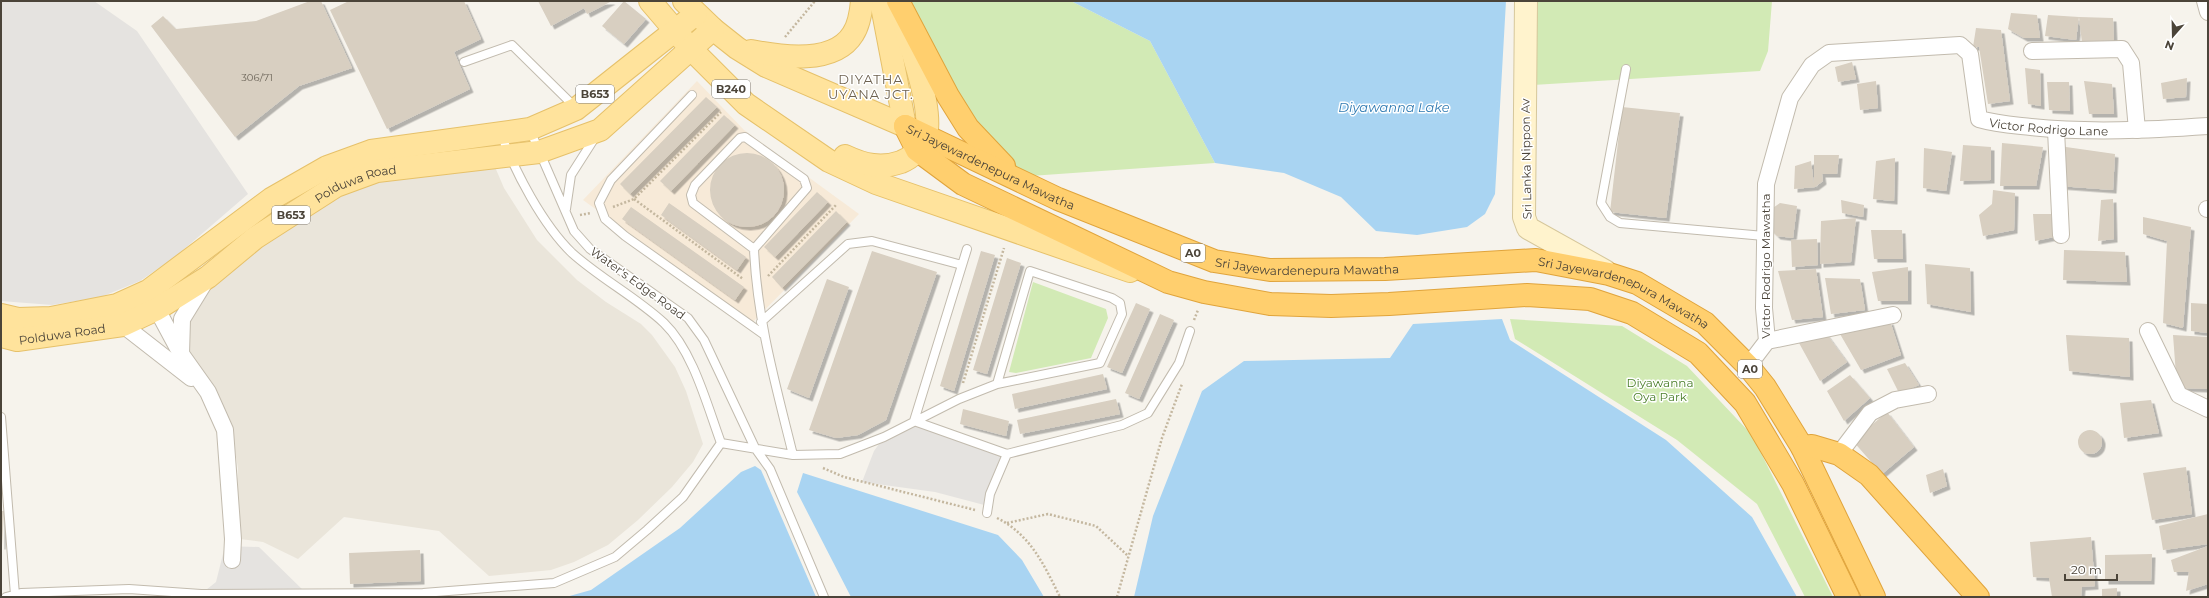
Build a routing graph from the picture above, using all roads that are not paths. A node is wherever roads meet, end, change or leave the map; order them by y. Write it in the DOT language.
graph roads {
  1 [pos="650,1"];
  2 [pos="862,1"];
  3 [pos="881,1"];
  4 [pos="898,1"];
  5 [pos="2205,1"];
  6 [pos="690,7"];
  7 [pos="1525,10"];
  8 [pos="2208,12"];
  9 [pos="713,29"];
  10 [pos="675,30"];
  11 [pos="737,48"];
  12 [pos="691,49"];
  13 [pos="2032,51"];
  14 [pos="1829,53"];
  15 [pos="464,62"];
  16 [pos="1626,69"];
  17 [pos="692,95"];
  18 [pos="576,109"];
  19 [pos="774,125"];
  20 [pos="905,126"];
  21 [pos="2208,126"];
  22 [pos="530,129"];
  23 [pos="600,130"];
  24 [pos="2056,130"];
  25 [pos="2137,130"];
  26 [pos="500,133"];
  27 [pos="922,143"];
  28 [pos="539,152"];
  29 [pos="509,156"];
  30 [pos="1015,177"];
  31 [pos="567,213"];
  32 [pos="248,230"];
  33 [pos="2060,235"];
  34 [pos="1764,236"];
  35 [pos="754,249"];
  36 [pos="967,249"];
  37 [pos="962,265"];
  38 [pos="1609,274"];
  39 [pos="208,277"];
  40 [pos="1168,282"];
  41 [pos="152,300"];
  42 [pos="1,315"];
  43 [pos="1893,315"];
  44 [pos="761,322"];
  45 [pos="123,324"];
  46 [pos="1190,331"];
  47 [pos="2148,331"];
  48 [pos="763,334"];
  49 [pos="6,341"];
  50 [pos="1767,341"];
  51 [pos="181,354"];
  52 [pos="1748,366"];
  53 [pos="997,384"];
  54 [pos="208,392"];
  55 [pos="1928,394"];
  56 [pos="2208,409"];
  57 [pos="1,417"];
  58 [pos="914,421"];
  59 [pos="722,443"];
  60 [pos="1802,447"];
  61 [pos="755,448"];
  62 [pos="1007,454"];
  63 [pos="1839,454"];
  64 [pos="793,455"];
  65 [pos="987,513"];
  66 [pos="232,560"];
  67 [pos="458,594"];
  68 [pos="15,595"];
  69 [pos="6,597"];
  70 [pos="824,597"];
  71 [pos="1848,597"];
  72 [pos="1874,597"];
  73 [pos="1978,597"];
  1 -- 10 [label="main road, B240"];
  2 -- 11 [label="main road"];
  3 -- 20 [label="main road"];
  4 -- 27 [label="main road"];
  4 -- 30 [label="highway"];
  5 -- 8 [label="street"];
  6 -- 9 [label="main road"];
  6 -- 10 [label="main road, Polduwa Road"];
  7 -- 38 [label="street, Sri Lanka Nippon Av"];
  9 -- 11 [label="main road"];
  9 -- 12 [label="main road, Polduwa Road"];
  10 -- 12 [label="main road, B240"];
  10 -- 18 [label="main road, Polduwa Road / B653"];
  11 -- 20 [label="main road"];
  12 -- 19 [label="main road, B240"];
  12 -- 23 [label="main road, Polduwa Road / B653"];
  13 -- 25 [label="street"];
  14 -- 24 [label="street, Victor Rodrigo Lane"];
  14 -- 34 [label="street, Victor Rodrigo Mawatha"];
  15 -- 18 [label="lane"];
  16 -- 34 [label="lane"];
  17 -- 48 [label="lane"];
  18 -- 22 [label="main road, Polduwa Road / B653"];
  19 -- 27 [label="main road"];
  19 -- 40 [label="main road"];
  20 -- 27 [label="highway, Sri Jayewardenepura Mawatha / A0"];
  21 -- 25 [label="street, Victor Rodrigo Lane"];
  22 -- 26 [label="main road, Polduwa Road / B653"];
  22 -- 28 [label="lane, Water's Edge Road"];
  23 -- 28 [label="main road, Polduwa Road / B653"];
  23 -- 31 [label="lane"];
  24 -- 25 [label="street, Victor Rodrigo Lane"];
  24 -- 33 [label="street"];
  26 -- 29 [label="lane, Water's Edge Road"];
  26 -- 32 [label="main road, Polduwa Road / B653"];
  27 -- 30 [label="highway, Sri Jayewardenepura Mawatha / A0"];
  27 -- 40 [label="highway, Sri Jayewardenepura Mawatha / A0"];
  28 -- 29 [label="main road, Polduwa Road / B653"];
  28 -- 31 [label="lane, Water's Edge Road"];
  29 -- 32 [label="main road, Polduwa Road / B653"];
  29 -- 59 [label="lane, Water's Edge Road"];
  30 -- 38 [label="highway, Sri Jayewardenepura Mawatha / A0"];
  31 -- 61 [label="lane, Water's Edge Road"];
  32 -- 39 [label="main road, Polduwa Road / B653"];
  32 -- 41 [label="main road, Polduwa Road / B653"];
  34 -- 50 [label="street, Victor Rodrigo Mawatha"];
  35 -- 35 [label="lane"];
  35 -- 44 [label="lane"];
  36 -- 37 [label="lane"];
  37 -- 44 [label="lane"];
  37 -- 58 [label="lane"];
  38 -- 52 [label="highway, Sri Jayewardenepura Mawatha / A0"];
  39 -- 41 [label="main road, Polduwa Road / B653"];
  39 -- 51 [label="street"];
  40 -- 71 [label="highway, Sri Jayewardenepura Mawatha / A0"];
  41 -- 42 [label="main road, Polduwa Road / B653"];
  41 -- 45 [label="main road, Polduwa Road / B653"];
  41 -- 51 [label="street"];
  43 -- 50 [label="street"];
  44 -- 48 [label="lane"];
  45 -- 49 [label="main road, Polduwa Road / B653"];
  45 -- 54 [label="street"];
  46 -- 62 [label="lane"];
  47 -- 56 [label="street"];
  48 -- 64 [label="lane"];
  50 -- 52 [label="street, Victor Rodrigo Mawatha"];
  51 -- 54 [label="street"];
  52 -- 60 [label="highway, Sri Jayewardenepura Mawatha / A0"];
  53 -- 53 [label="lane"];
  53 -- 58 [label="lane"];
  54 -- 66 [label="street"];
  55 -- 63 [label="street"];
  57 -- 68 [label="lane"];
  58 -- 62 [label="lane"];
  58 -- 64 [label="lane"];
  59 -- 61 [label="lane"];
  59 -- 67 [label="lane"];
  60 -- 63 [label="highway"];
  60 -- 72 [label="highway, Sri Jayewardenepura Mawatha / A0"];
  61 -- 64 [label="lane"];
  61 -- 70 [label="lane, Water's Edge Road"];
  62 -- 65 [label="lane"];
  63 -- 73 [label="highway"];
  67 -- 68 [label="lane"];
  68 -- 69 [label="lane"];
}
